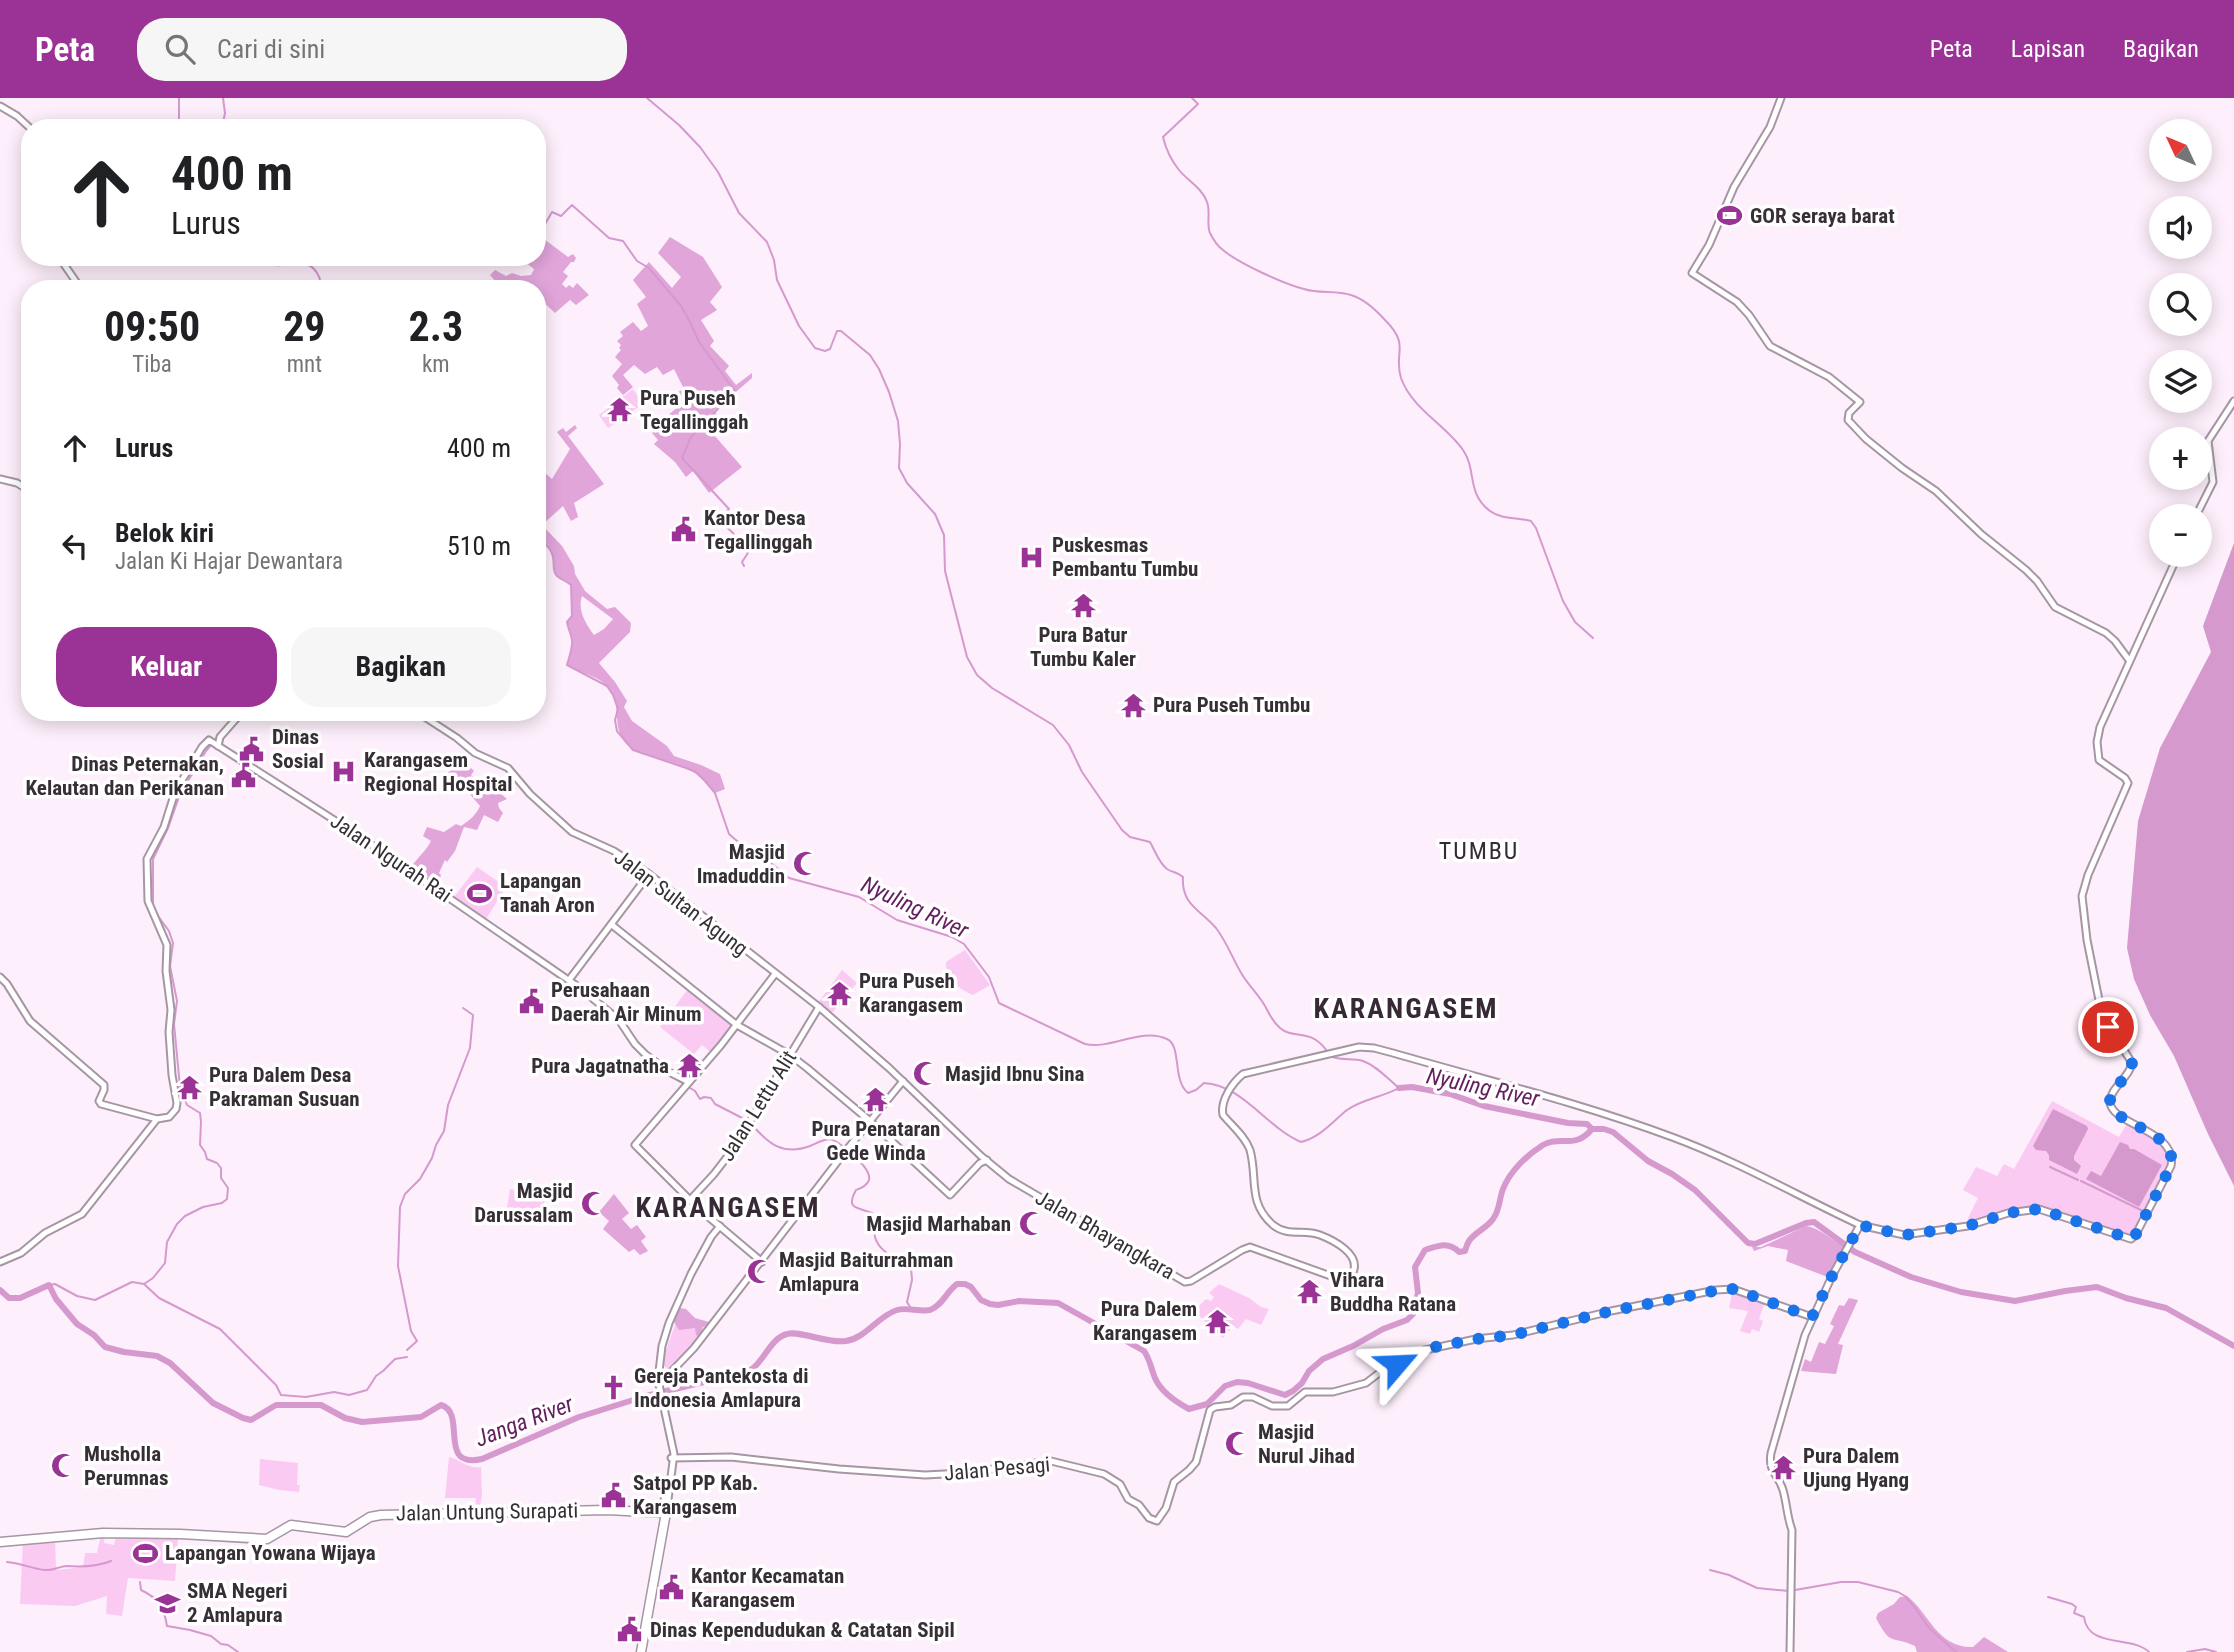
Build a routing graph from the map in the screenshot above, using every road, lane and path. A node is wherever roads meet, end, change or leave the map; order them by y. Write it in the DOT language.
graph roads {
  1 [pos="1781,98"];
  2 [pos="0,106"];
  3 [pos="21,120"];
  4 [pos="2234,401"];
  5 [pos="0,478"];
  6 [pos="21,485"];
  7 [pos="2202,504"];
  8 [pos="2173,567"];
  9 [pos="2129,660"];
  10 [pos="234,721"];
  11 [pos="431,721"];
  12 [pos="220,737"];
  13 [pos="209,740"];
  14 [pos="218,746"];
  15 [pos="649,874"];
  16 [pos="612,925"];
  17 [pos="775,974"];
  18 [pos="0,977"];
  19 [pos="569,980"];
  20 [pos="819,1007"];
  21 [pos="737,1025"];
  22 [pos="790,1055"];
  23 [pos="903,1081"];
  24 [pos="686,1085"];
  25 [pos="157,1119"];
  26 [pos="870,1121"];
  27 [pos="979,1153"];
  28 [pos="987,1160"];
  29 [pos="980,1163"];
  30 [pos="690,1200"];
  31 [pos="1860,1225"];
  32 [pos="720,1226"];
  33 [pos="0,1262"];
  34 [pos="762,1262"];
  35 [pos="1812,1317"];
  36 [pos="659,1362"];
  37 [pos="672,1371"];
  38 [pos="658,1381"];
  39 [pos="673,1458"];
  40 [pos="665,1510"];
  41 [pos="0,1542"];
  42 [pos="639,1652"];
  43 [pos="1790,1652"];
  1 -- 9 [label="street"];
  2 -- 3 [label="street"];
  4 -- 7 [label="street"];
  5 -- 6 [label="street"];
  8 -- 9 [label="street"];
  9 -- 31 [label="street"];
  10 -- 12 [label="street"];
  11 -- 15 [label="street, Jalan Sultan Agung"];
  12 -- 13 [label="street"];
  12 -- 14 [label="street"];
  13 -- 14 [label="street, Jalan Ngurah Rai"];
  13 -- 25 [label="street"];
  14 -- 19 [label="street, Jalan Ngurah Rai"];
  15 -- 16 [label="street"];
  15 -- 17 [label="street, Jalan Sultan Agung"];
  16 -- 19 [label="street"];
  16 -- 21 [label="street"];
  17 -- 20 [label="street, Jalan Sultan Agung"];
  17 -- 21 [label="street"];
  18 -- 25 [label="street"];
  19 -- 24 [label="street, Jalan Ngurah Rai"];
  20 -- 22 [label="street, Jalan Lettu Alit"];
  20 -- 23 [label="street, Jalan Sultan Agung"];
  21 -- 22 [label="street"];
  21 -- 24 [label="street"];
  22 -- 26 [label="street"];
  22 -- 30 [label="street, Jalan Lettu Alit"];
  23 -- 26 [label="street"];
  23 -- 27 [label="street, Jalan Sultan Agung"];
  24 -- 30 [label="street"];
  25 -- 33 [label="street"];
  26 -- 29 [label="street"];
  26 -- 34 [label="street"];
  27 -- 28 [label="street, Jalan Sultan Agung"];
  27 -- 29 [label="street"];
  28 -- 29 [label="street"];
  28 -- 31 [label="street, Jalan Bhayangkara"];
  30 -- 32 [label="street"];
  31 -- 35 [label="street"];
  32 -- 34 [label="street"];
  32 -- 36 [label="street"];
  34 -- 37 [label="street"];
  35 -- 39 [label="street, Jalan Pesagi"];
  35 -- 43 [label="street"];
  36 -- 37 [label="street"];
  36 -- 38 [label="street"];
  37 -- 38 [label="street"];
  38 -- 39 [label="street"];
  39 -- 40 [label="street"];
  40 -- 41 [label="highway, Jalan Untung Surapati"];
  40 -- 42 [label="highway"];
}
